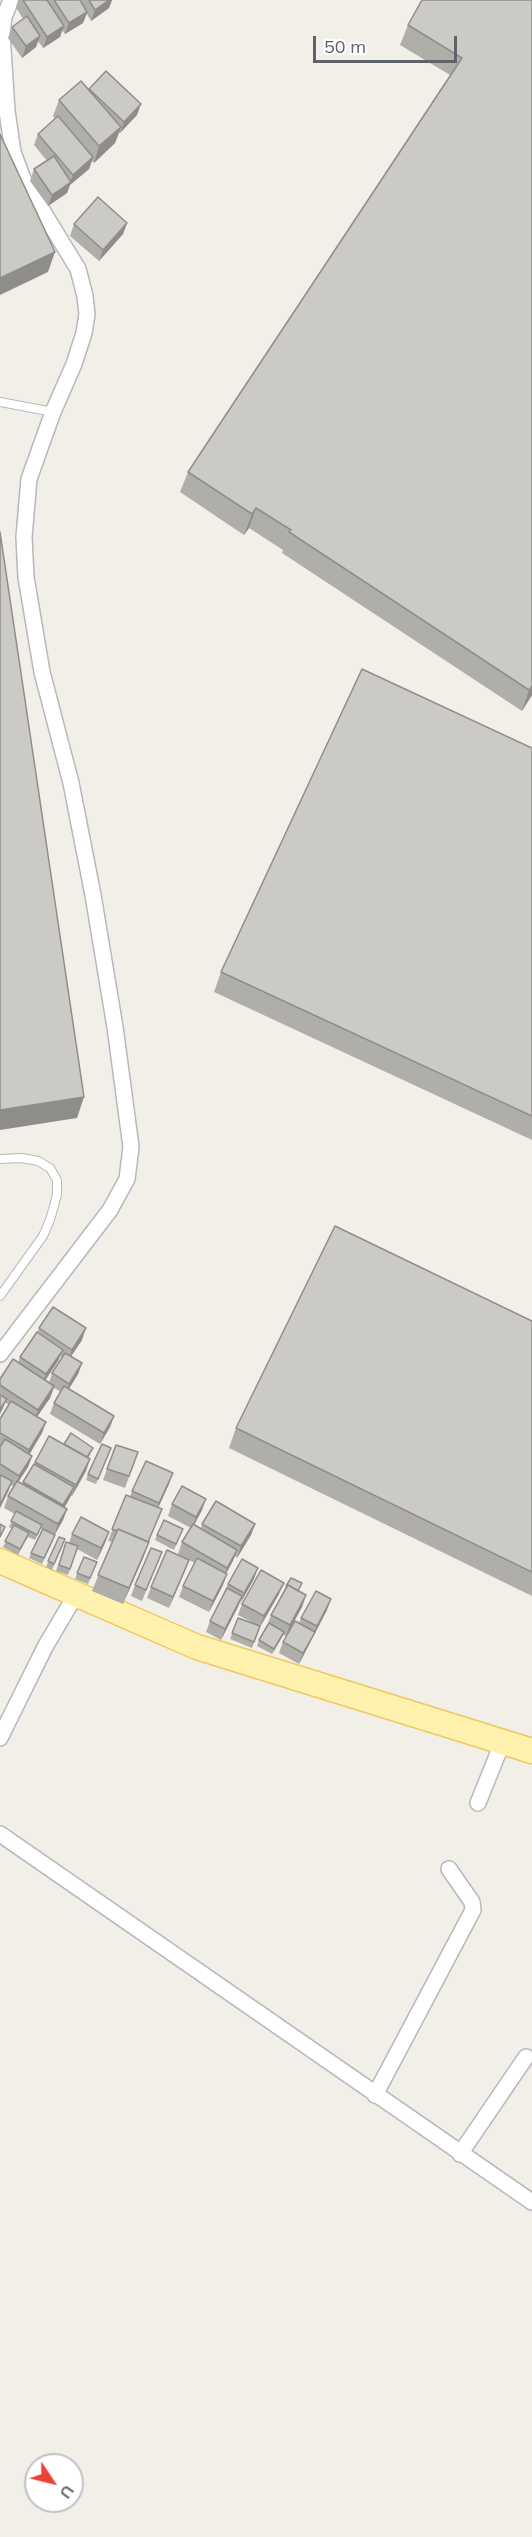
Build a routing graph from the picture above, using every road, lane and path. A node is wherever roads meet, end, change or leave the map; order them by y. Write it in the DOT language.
graph roads {
  1 [pos="7,2"];
  2 [pos="0,402"];
  3 [pos="53,412"];
  4 [pos="0,1160"];
  5 [pos="0,1296"];
  6 [pos="0,1354"];
  7 [pos="0,1562"];
  8 [pos="75,1596"];
  9 [pos="0,1738"];
  10 [pos="503,1742"];
  11 [pos="532,1751"];
  12 [pos="478,1803"];
  13 [pos="0,1834"];
  14 [pos="449,1869"];
  15 [pos="526,2057"];
  16 [pos="375,2095"];
  17 [pos="460,2154"];
  18 [pos="532,2202"];
  1 -- 3 [label="street"];
  2 -- 3 [label="lane"];
  3 -- 6 [label="street"];
  4 -- 5 [label="lane"];
  7 -- 8 [label="main road"];
  8 -- 9 [label="street"];
  8 -- 10 [label="main road"];
  10 -- 11 [label="main road"];
  10 -- 12 [label="street"];
  13 -- 16 [label="street"];
  14 -- 16 [label="street"];
  15 -- 17 [label="street"];
  16 -- 17 [label="street"];
  17 -- 18 [label="street"];
}
